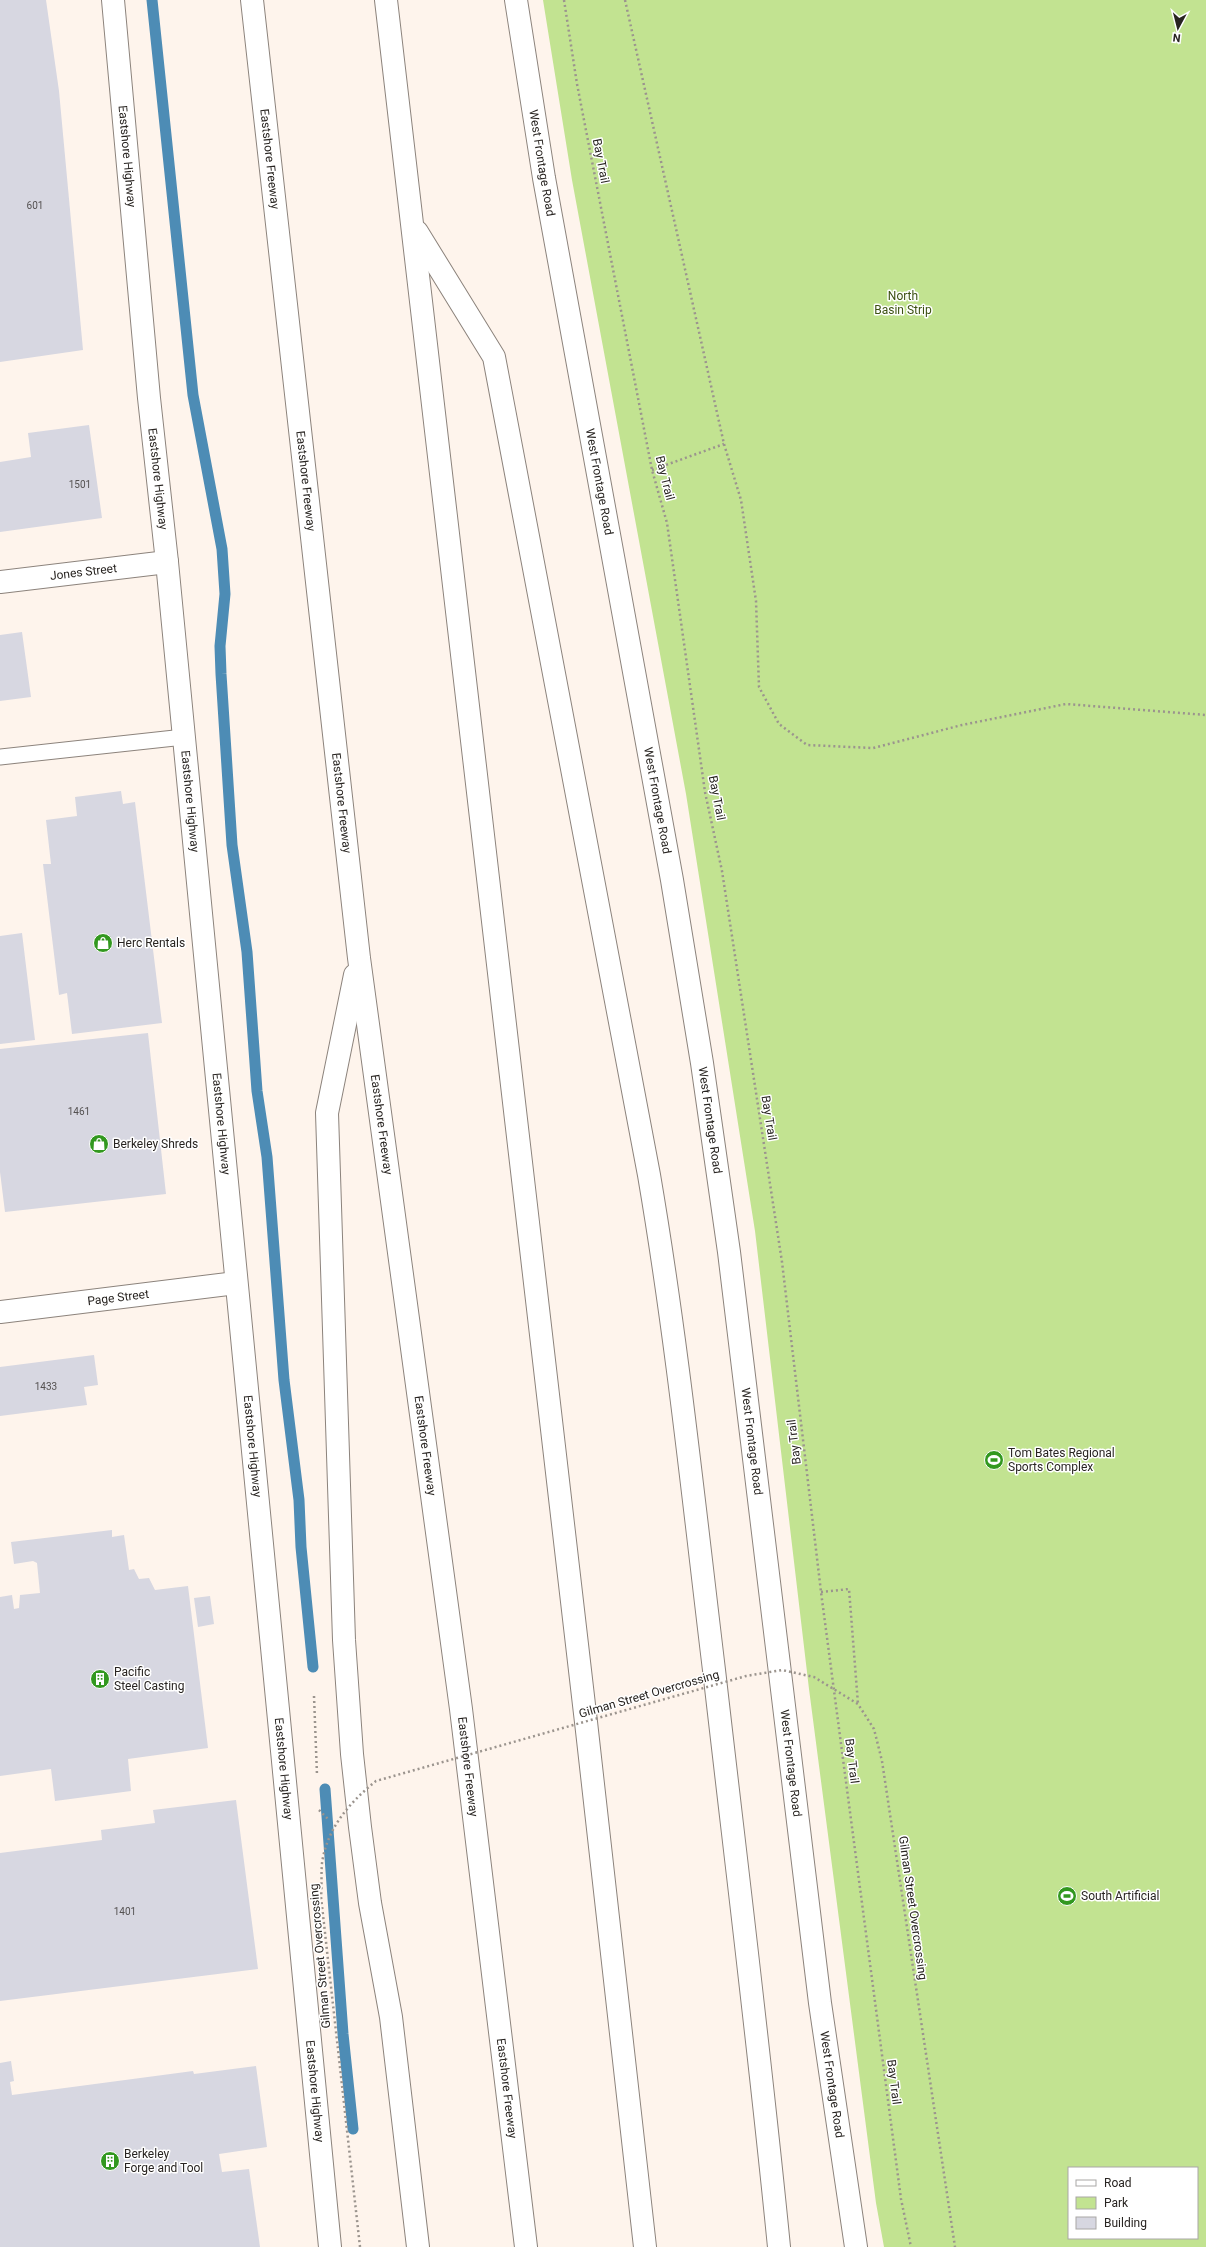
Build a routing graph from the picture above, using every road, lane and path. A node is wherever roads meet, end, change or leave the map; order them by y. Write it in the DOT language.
graph roads {
  1 [pos="113,0"];
  2 [pos="252,0"];
  3 [pos="386,0"];
  4 [pos="516,0"];
  5 [pos="564,0"];
  6 [pos="625,0"];
  7 [pos="413,226"];
  8 [pos="724,444"];
  9 [pos="652,470"];
  10 [pos="167,562"];
  11 [pos="0,582"];
  12 [pos="1206,716"];
  13 [pos="184,737"];
  14 [pos="0,757"];
  15 [pos="359,958"];
  16 [pos="236,1283"];
  17 [pos="0,1312"];
  18 [pos="821,1592"];
  19 [pos="314,1696"];
  20 [pos="858,1704"];
  21 [pos="317,1779"];
  22 [pos="318,1802"];
  23 [pos="335,1827"];
  24 [pos="330,2247"];
  25 [pos="360,2247"];
  26 [pos="418,2247"];
  27 [pos="526,2247"];
  28 [pos="645,2247"];
  29 [pos="779,2247"];
  30 [pos="856,2247"];
  31 [pos="911,2247"];
  32 [pos="955,2247"];
  1 -- 10 [label="main road, Eastshore Highway"];
  2 -- 15 [label="main road, Eastshore Freeway"];
  3 -- 7 [label="main road"];
  4 -- 30 [label="main road, West Frontage Road"];
  5 -- 9 [label="path, Bay Trail"];
  6 -- 8 [label="path"];
  7 -- 28 [label="main road"];
  7 -- 29 [label="main road"];
  8 -- 9 [label="path"];
  8 -- 12 [label="path"];
  9 -- 18 [label="path, Bay Trail"];
  10 -- 11 [label="main road, Jones Street"];
  10 -- 13 [label="main road, Eastshore Highway"];
  13 -- 14 [label="lane"];
  13 -- 16 [label="main road, Eastshore Highway"];
  15 -- 26 [label="main road"];
  15 -- 27 [label="main road, Eastshore Freeway"];
  16 -- 17 [label="main road, Page Street"];
  16 -- 24 [label="main road, Eastshore Highway"];
  18 -- 20 [label="path"];
  18 -- 31 [label="path, Bay Trail"];
  19 -- 21 [label="path"];
  20 -- 23 [label="path, Gilman Street Overcrossing, bridge"];
  20 -- 32 [label="path, Gilman Street Overcrossing, bridge"];
  22 -- 23 [label="path"];
  23 -- 25 [label="path, Gilman Street Overcrossing, bridge"];
}
